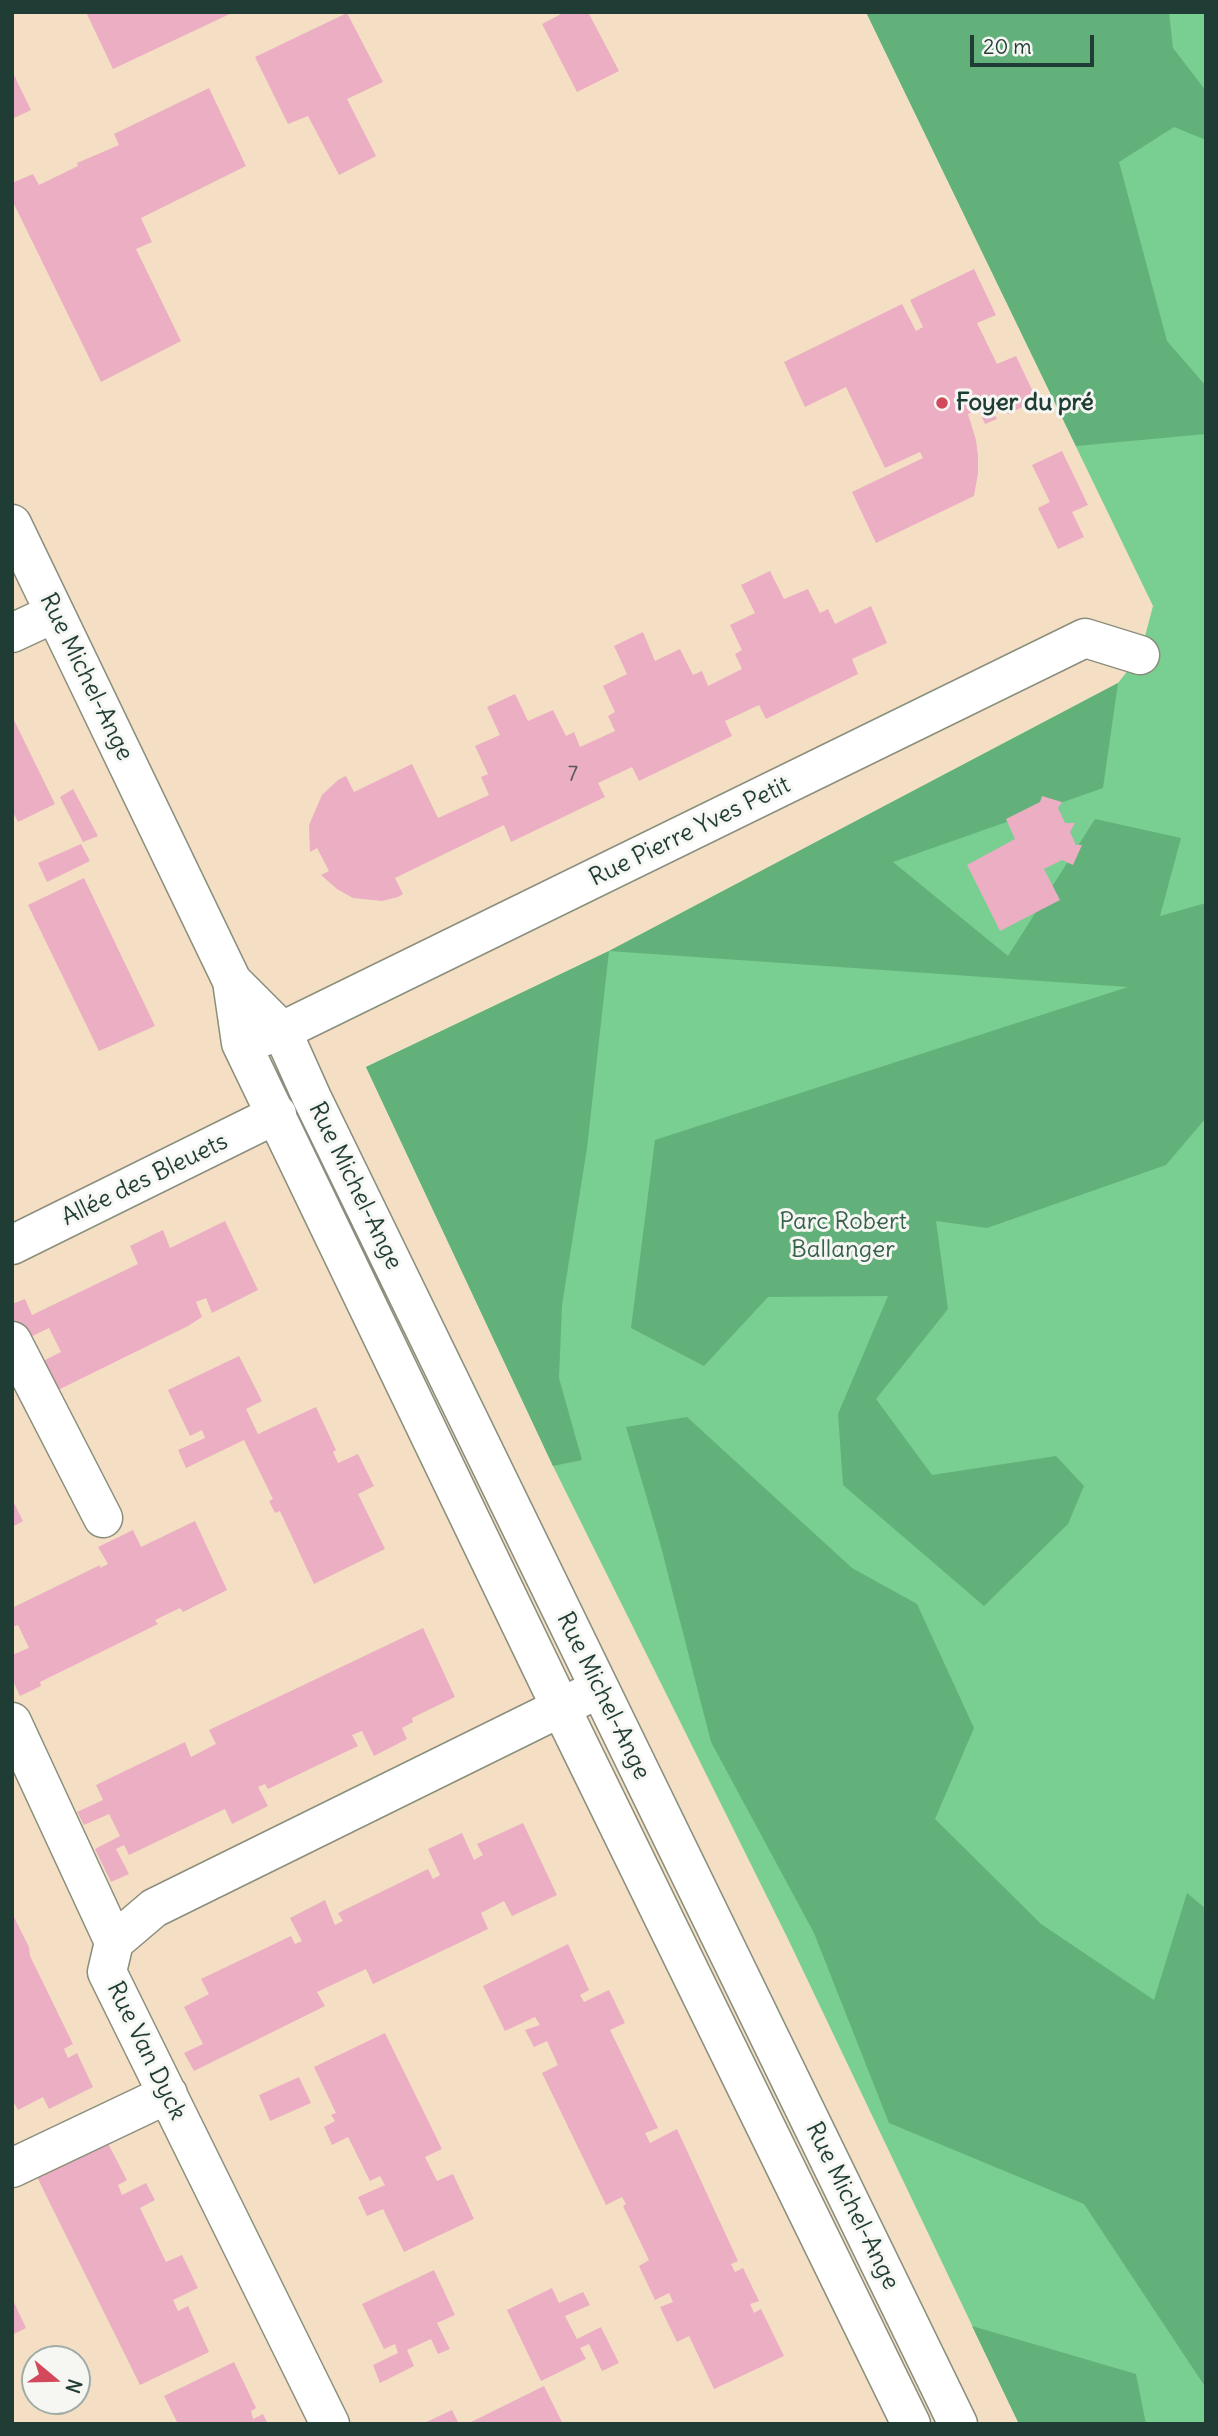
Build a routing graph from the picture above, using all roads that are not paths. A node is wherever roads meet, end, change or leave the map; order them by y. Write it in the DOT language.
graph roads {
  1 [pos="12,524"];
  2 [pos="55,613"];
  3 [pos="12,633"];
  4 [pos="1140,655"];
  5 [pos="232,981"];
  6 [pos="282,1031"];
  7 [pos="241,1043"];
  8 [pos="277,1114"];
  9 [pos="12,1245"];
  10 [pos="12,1341"];
  11 [pos="103,1518"];
  12 [pos="599,1687"];
  13 [pos="561,1708"];
  14 [pos="12,1722"];
  15 [pos="114,1942"];
  16 [pos="168,2094"];
  17 [pos="12,2168"];
  18 [pos="330,2424"];
  19 [pos="911,2424"];
  20 [pos="958,2424"];
  1 -- 2 [label="street, Rue Michel-Ange"];
  2 -- 3 [label="street"];
  2 -- 5 [label="street, Rue Michel-Ange"];
  4 -- 6 [label="street, Rue Pierre Yves Petit"];
  5 -- 6 [label="street, Rue Michel-Ange"];
  5 -- 7 [label="street, Rue Michel-Ange"];
  6 -- 7 [label="street, Rue Pierre Yves Petit"];
  6 -- 12 [label="street, Rue Michel-Ange"];
  7 -- 8 [label="street, Rue Michel-Ange"];
  8 -- 9 [label="street, Allée des Bleuets"];
  8 -- 13 [label="street, Rue Michel-Ange"];
  10 -- 11 [label="street"];
  12 -- 13 [label="street"];
  12 -- 20 [label="street, Rue Michel-Ange"];
  13 -- 15 [label="street"];
  13 -- 19 [label="street, Rue Michel-Ange"];
  14 -- 15 [label="street"];
  15 -- 16 [label="street, Rue Van Dyck"];
  16 -- 17 [label="street"];
  16 -- 18 [label="street, Rue Van Dyck"];
}
